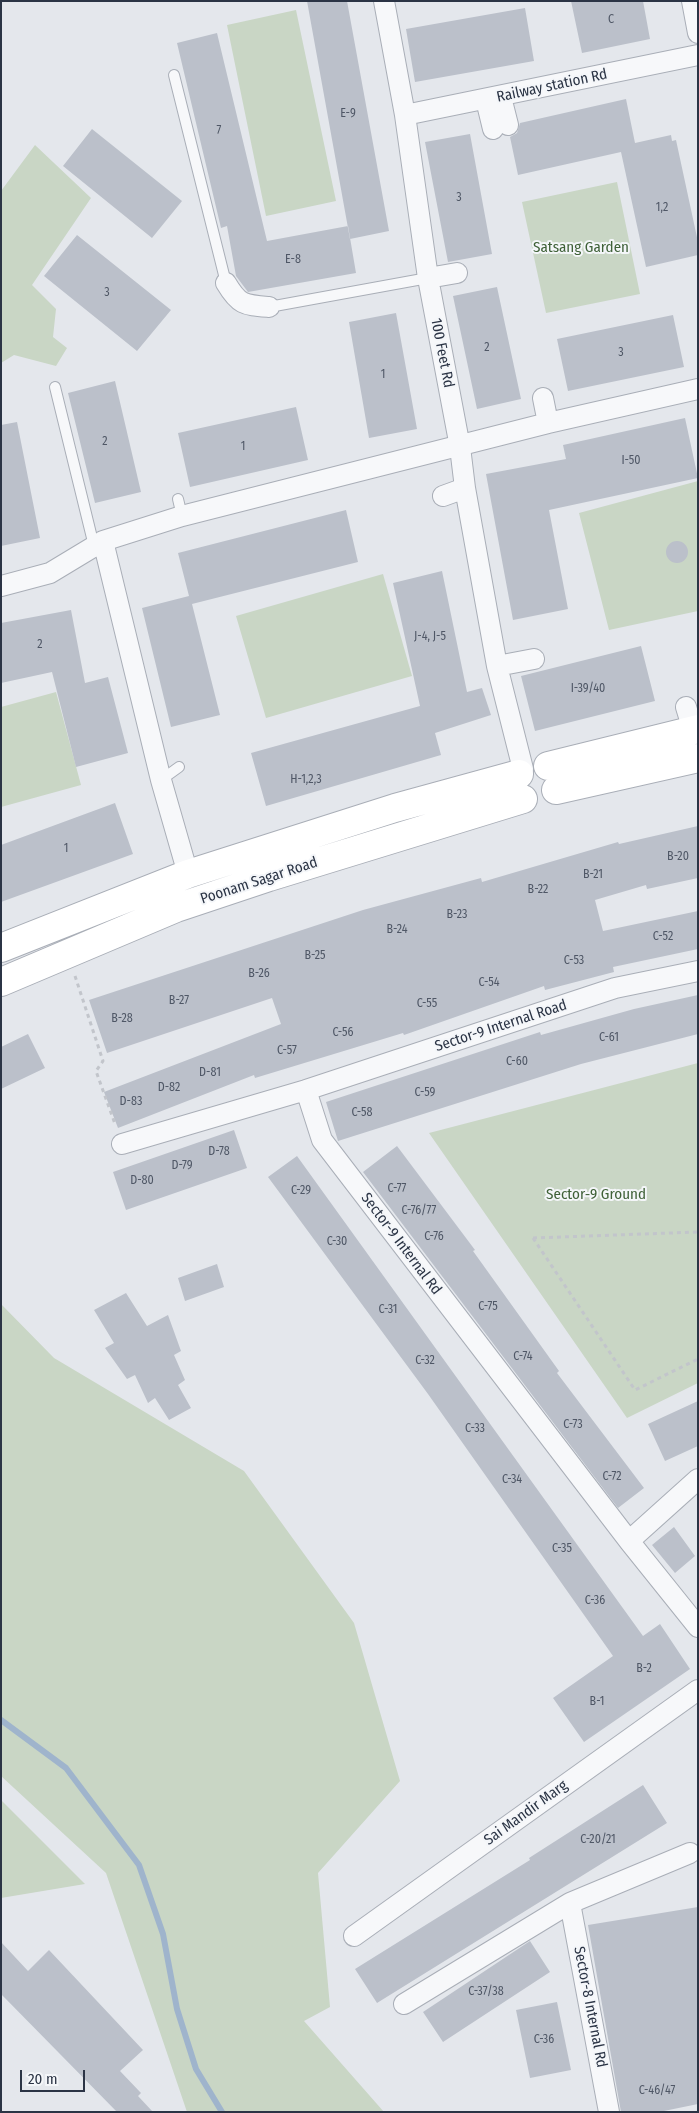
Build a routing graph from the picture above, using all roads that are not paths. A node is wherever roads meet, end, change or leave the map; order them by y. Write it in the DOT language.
graph roads {
  1 [pos="384,1"];
  2 [pos="692,1"];
  3 [pos="698,33"];
  4 [pos="698,55"];
  5 [pos="174,75"];
  6 [pos="494,99"];
  7 [pos="405,115"];
  8 [pos="500,127"];
  9 [pos="457,273"];
  10 [pos="428,278"];
  11 [pos="226,283"];
  12 [pos="269,307"];
  13 [pos="55,387"];
  14 [pos="698,389"];
  15 [pos="543,398"];
  16 [pos="548,423"];
  17 [pos="460,447"];
  18 [pos="465,488"];
  19 [pos="443,496"];
  20 [pos="99,543"];
  21 [pos="1,586"];
  22 [pos="534,659"];
  23 [pos="497,666"];
  24 [pos="692,722"];
  25 [pos="698,758"];
  26 [pos="178,767"];
  27 [pos="161,780"];
  28 [pos="534,780"];
  29 [pos="188,874"];
  30 [pos="1,948"];
  31 [pos="698,971"];
  32 [pos="1,982"];
  33 [pos="306,1090"];
  34 [pos="122,1144"];
  35 [pos="698,1479"];
  36 [pos="629,1541"];
  37 [pos="698,1627"];
  38 [pos="698,1690"];
  39 [pos="690,1853"];
  40 [pos="570,1903"];
  41 [pos="354,1936"];
  42 [pos="404,2004"];
  43 [pos="609,2112"];
  1 -- 7 [label="street, 100 Feet Rd"];
  2 -- 3 [label="street"];
  4 -- 6 [label="street, Railway station Rd"];
  5 -- 11 [label="lane"];
  6 -- 7 [label="street, Railway station Rd"];
  6 -- 8 [label="street"];
  7 -- 10 [label="street, 100 Feet Rd"];
  9 -- 10 [label="street"];
  10 -- 12 [label="lane"];
  10 -- 17 [label="street, 100 Feet Rd"];
  11 -- 12 [label="street"];
  13 -- 20 [label="lane"];
  14 -- 16 [label="street"];
  15 -- 16 [label="street"];
  16 -- 17 [label="street"];
  17 -- 18 [label="street, 100 Feet Rd"];
  17 -- 20 [label="street"];
  18 -- 19 [label="street"];
  18 -- 23 [label="street, 100 Feet Rd"];
  20 -- 21 [label="street"];
  20 -- 27 [label="street"];
  22 -- 23 [label="street"];
  23 -- 28 [label="street, 100 Feet Rd"];
  24 -- 28 [label="main road, Poonam Sagar Road"];
  25 -- 28 [label="main road, Poonam Sagar Road"];
  26 -- 27 [label="lane"];
  27 -- 29 [label="street"];
  28 -- 29 [label="main road, Poonam Sagar Road"];
  28 -- 32 [label="main road, Poonam Sagar Road"];
  29 -- 30 [label="main road, Poonam Sagar Road"];
  31 -- 33 [label="street, Sector-9 Internal Road"];
  33 -- 34 [label="street"];
  33 -- 36 [label="street, Sector-9 Internal Rd"];
  35 -- 36 [label="street"];
  36 -- 37 [label="street, Sector-9 Internal Rd"];
  38 -- 41 [label="street, Sai Mandir Marg"];
  39 -- 40 [label="street"];
  40 -- 42 [label="street"];
  40 -- 43 [label="street, Sector-8 Internal Rd"];
}
